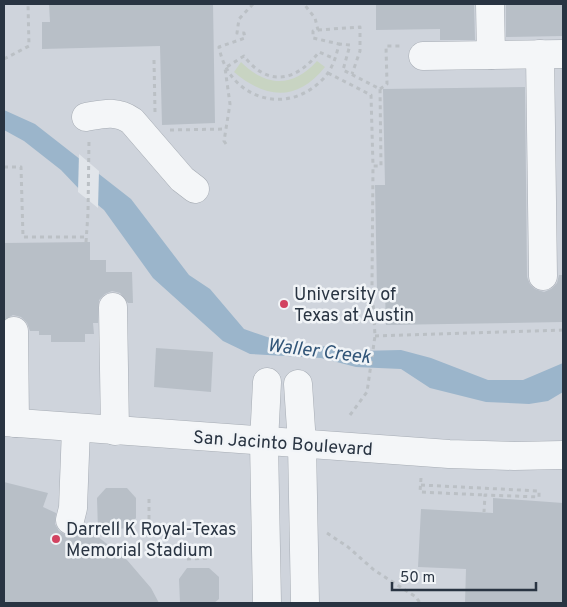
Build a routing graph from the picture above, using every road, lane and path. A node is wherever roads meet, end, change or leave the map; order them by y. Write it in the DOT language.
graph roads {
  1 [pos="28,4"];
  2 [pos="253,4"];
  3 [pos="304,4"];
  4 [pos="490,4"];
  5 [pos="318,30"];
  6 [pos="339,44"];
  7 [pos="386,53"];
  8 [pos="552,54"];
  9 [pos="491,55"];
  10 [pos="423,56"];
  11 [pos="4,59"];
  12 [pos="335,59"];
  13 [pos="154,60"];
  14 [pos="225,68"];
  15 [pos="328,73"];
  16 [pos="352,74"];
  17 [pos="380,89"];
  18 [pos="155,122"];
  19 [pos="87,127"];
  20 [pos="226,129"];
  21 [pos="164,130"];
  22 [pos="226,144"];
  23 [pos="373,166"];
  24 [pos="4,167"];
  25 [pos="195,189"];
  26 [pos="544,276"];
  27 [pos="113,307"];
  28 [pos="563,330"];
  29 [pos="14,331"];
  30 [pos="375,336"];
  31 [pos="267,382"];
  32 [pos="298,384"];
  33 [pos="350,415"];
  34 [pos="9,423"];
  35 [pos="76,428"];
  36 [pos="115,430"];
  37 [pos="264,442"];
  38 [pos="302,444"];
  39 [pos="563,455"];
  40 [pos="421,478"];
  41 [pos="421,485"];
  42 [pos="485,494"];
  43 [pos="149,498"];
  44 [pos="484,512"];
  45 [pos="149,519"];
  46 [pos="70,520"];
  47 [pos="327,533"];
  48 [pos="209,558"];
  49 [pos="187,559"];
  50 [pos="267,603"];
  51 [pos="305,603"];
  52 [pos="420,603"];
  1 -- 11 [label="path"];
  2 -- 14 [label="path"];
  3 -- 5 [label="path"];
  4 -- 9 [label="street"];
  5 -- 6 [label="path"];
  5 -- 16 [label="path"];
  6 -- 12 [label="path"];
  6 -- 16 [label="path"];
  7 -- 17 [label="path"];
  8 -- 9 [label="street"];
  8 -- 26 [label="street"];
  9 -- 10 [label="street"];
  12 -- 14 [label="path"];
  12 -- 15 [label="path"];
  13 -- 18 [label="path"];
  14 -- 15 [label="path"];
  14 -- 20 [label="path"];
  15 -- 23 [label="path"];
  16 -- 17 [label="path"];
  17 -- 23 [label="path"];
  19 -- 24 [label="path"];
  19 -- 25 [label="street"];
  20 -- 21 [label="path"];
  20 -- 22 [label="path"];
  23 -- 30 [label="path"];
  27 -- 36 [label="street"];
  28 -- 30 [label="path"];
  29 -- 34 [label="street"];
  30 -- 33 [label="path"];
  31 -- 37 [label="street"];
  32 -- 38 [label="street"];
  34 -- 35 [label="street, San Jacinto Boulevard"];
  35 -- 36 [label="street, San Jacinto Boulevard"];
  35 -- 46 [label="street"];
  36 -- 37 [label="street, San Jacinto Boulevard"];
  37 -- 38 [label="street, San Jacinto Boulevard"];
  37 -- 50 [label="street"];
  38 -- 39 [label="street, San Jacinto Boulevard"];
  38 -- 51 [label="street"];
  40 -- 41 [label="path"];
  41 -- 42 [label="path"];
  41 -- 42 [label="path"];
  42 -- 44 [label="path"];
  43 -- 45 [label="path"];
  47 -- 52 [label="path"];
  48 -- 49 [label="path"];
}
